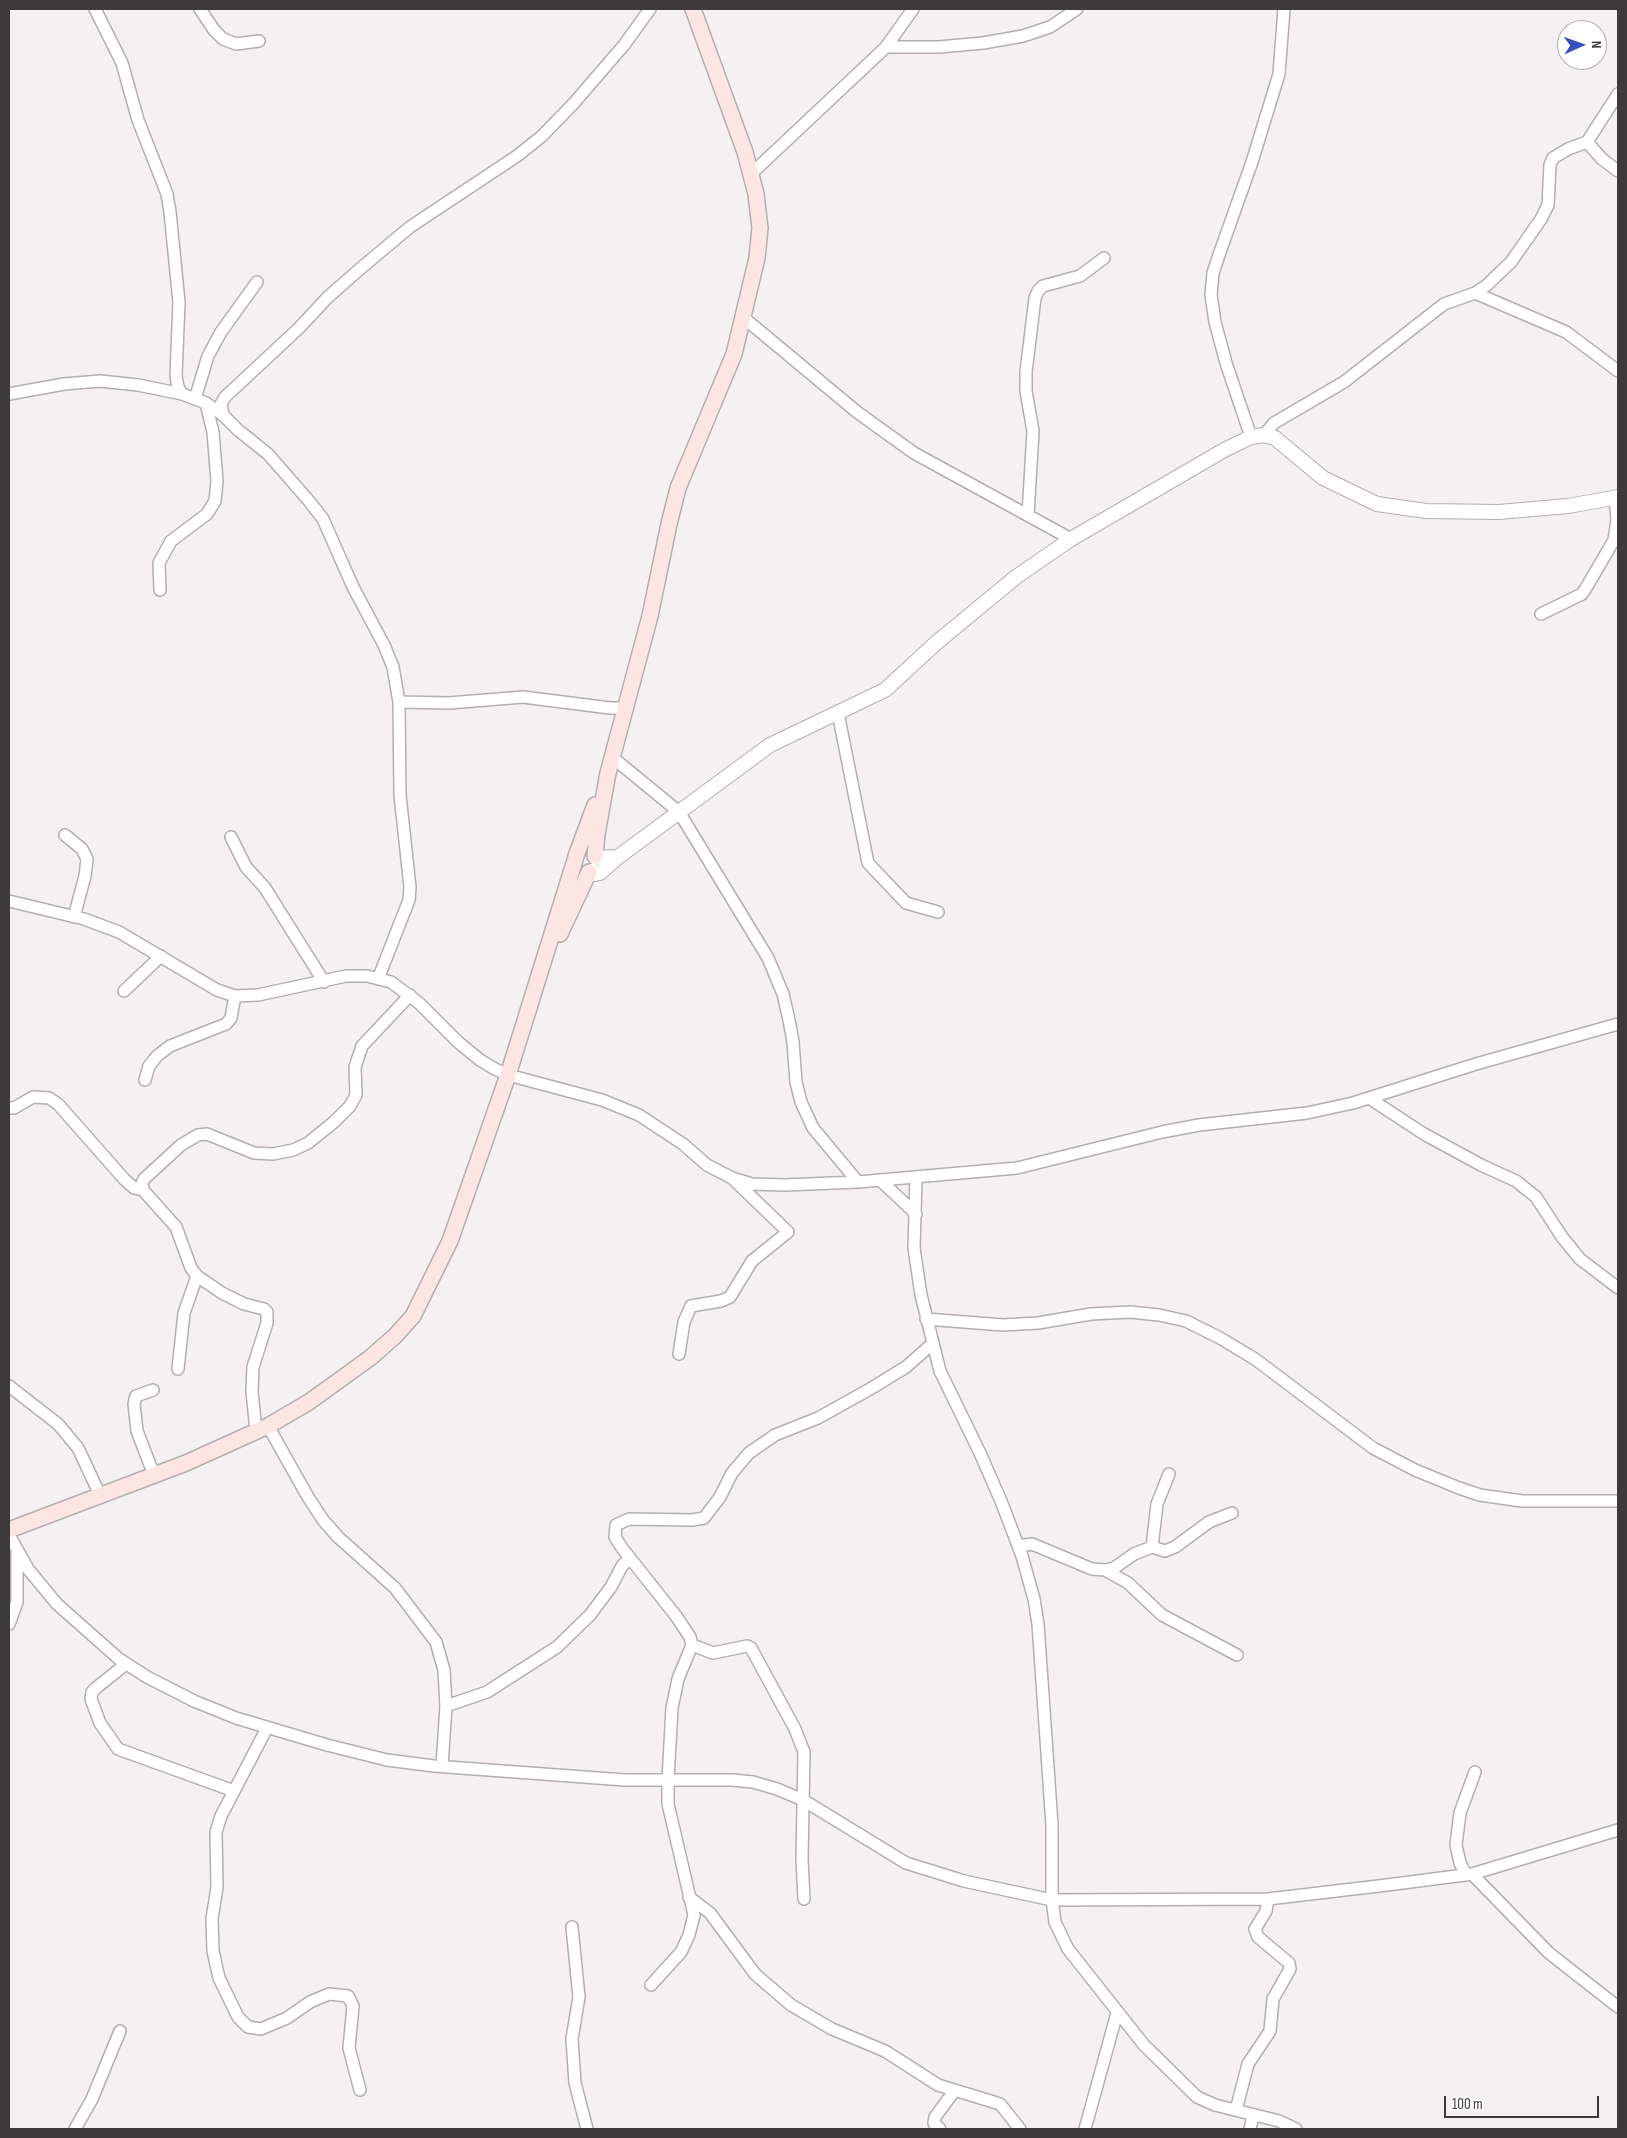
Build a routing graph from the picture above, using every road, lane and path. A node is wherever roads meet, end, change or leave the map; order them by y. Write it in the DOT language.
graph roads {
  1 [pos="95,9"];
  2 [pos="200,9"];
  3 [pos="650,9"];
  4 [pos="693,9"];
  5 [pos="913,9"];
  6 [pos="1077,9"];
  7 [pos="1284,9"];
  8 [pos="259,41"];
  9 [pos="886,47"];
  10 [pos="1618,94"];
  11 [pos="1588,142"];
  12 [pos="1618,171"];
  13 [pos="751,174"];
  14 [pos="1104,258"];
  15 [pos="257,282"];
  16 [pos="1475,293"];
  17 [pos="744,318"];
  18 [pos="1618,371"];
  19 [pos="9,394"];
  20 [pos="182,394"];
  21 [pos="200,401"];
  22 [pos="223,415"];
  23 [pos="1258,436"];
  24 [pos="1616,497"];
  25 [pos="1028,515"];
  26 [pos="1071,539"];
  27 [pos="160,590"];
  28 [pos="1541,614"];
  29 [pos="399,702"];
  30 [pos="625,708"];
  31 [pos="838,713"];
  32 [pos="612,757"];
  33 [pos="608,773"];
  34 [pos="680,812"];
  35 [pos="65,835"];
  36 [pos="231,836"];
  37 [pos="576,858"];
  38 [pos="593,864"];
  39 [pos="9,901"];
  40 [pos="938,912"];
  41 [pos="74,917"];
  42 [pos="161,956"];
  43 [pos="541,970"];
  44 [pos="378,979"];
  45 [pos="324,982"];
  46 [pos="124,991"];
  47 [pos="235,996"];
  48 [pos="410,996"];
  49 [pos="1618,1024"];
  50 [pos="508,1075"];
  51 [pos="145,1080"];
  52 [pos="1369,1098"];
  53 [pos="9,1108"];
  54 [pos="732,1178"];
  55 [pos="916,1178"];
  56 [pos="880,1180"];
  57 [pos="858,1182"];
  58 [pos="144,1190"];
  59 [pos="916,1214"];
  60 [pos="197,1276"];
  61 [pos="1618,1288"];
  62 [pos="926,1319"];
  63 [pos="933,1343"];
  64 [pos="679,1354"];
  65 [pos="178,1369"];
  66 [pos="9,1386"];
  67 [pos="152,1390"];
  68 [pos="262,1428"];
  69 [pos="1169,1474"];
  70 [pos="154,1475"];
  71 [pos="100,1495"];
  72 [pos="1618,1501"];
  73 [pos="1232,1513"];
  74 [pos="9,1530"];
  75 [pos="9,1535"];
  76 [pos="1018,1546"];
  77 [pos="1152,1547"];
  78 [pos="17,1553"];
  79 [pos="630,1558"];
  80 [pos="1105,1570"];
  81 [pos="9,1624"];
  82 [pos="692,1645"];
  83 [pos="1237,1655"];
  84 [pos="126,1664"];
  85 [pos="446,1706"];
  86 [pos="267,1728"];
  87 [pos="442,1766"];
  88 [pos="1475,1772"];
  89 [pos="668,1780"];
  90 [pos="234,1791"];
  91 [pos="803,1800"];
  92 [pos="1618,1830"];
  93 [pos="1469,1874"];
  94 [pos="690,1897"];
  95 [pos="804,1899"];
  96 [pos="1268,1899"];
  97 [pos="1052,1900"];
  98 [pos="572,1927"];
  99 [pos="651,1986"];
  100 [pos="1618,2007"];
  101 [pos="1117,2013"];
  102 [pos="120,2031"];
  103 [pos="360,2090"];
  104 [pos="955,2090"];
  105 [pos="1236,2110"];
  106 [pos="1253,2114"];
  107 [pos="75,2129"];
  108 [pos="587,2129"];
  109 [pos="940,2129"];
  110 [pos="1020,2129"];
  111 [pos="1085,2129"];
  112 [pos="1250,2129"];
  113 [pos="1296,2129"];
  1 -- 20 [label="street"];
  2 -- 8 [label="street"];
  3 -- 22 [label="street"];
  4 -- 13 [label="main road"];
  5 -- 9 [label="street"];
  6 -- 9 [label="street"];
  7 -- 23 [label="street"];
  9 -- 13 [label="street"];
  10 -- 11 [label="street"];
  11 -- 12 [label="street"];
  11 -- 16 [label="street"];
  13 -- 17 [label="main road"];
  14 -- 25 [label="street"];
  15 -- 21 [label="street"];
  16 -- 18 [label="street"];
  16 -- 23 [label="street"];
  17 -- 25 [label="street"];
  17 -- 30 [label="main road"];
  19 -- 20 [label="street"];
  20 -- 21 [label="street"];
  21 -- 22 [label="street"];
  21 -- 27 [label="street"];
  22 -- 29 [label="street"];
  23 -- 24 [label="street"];
  23 -- 26 [label="street"];
  24 -- 28 [label="street"];
  25 -- 26 [label="street"];
  26 -- 31 [label="street"];
  29 -- 30 [label="street"];
  29 -- 44 [label="street"];
  30 -- 32 [label="main road"];
  31 -- 34 [label="street"];
  31 -- 40 [label="street"];
  32 -- 33 [label="main road"];
  32 -- 34 [label="street"];
  33 -- 37 [label="main road"];
  33 -- 38 [label="main road"];
  34 -- 38 [label="street"];
  34 -- 57 [label="street"];
  35 -- 41 [label="street"];
  36 -- 45 [label="street"];
  37 -- 38 [label="main road"];
  37 -- 43 [label="main road"];
  38 -- 43 [label="main road"];
  39 -- 41 [label="street"];
  41 -- 42 [label="street"];
  42 -- 46 [label="street"];
  42 -- 47 [label="street"];
  43 -- 50 [label="main road"];
  44 -- 45 [label="street"];
  44 -- 48 [label="street"];
  45 -- 47 [label="street"];
  47 -- 51 [label="street"];
  48 -- 50 [label="street"];
  48 -- 58 [label="street"];
  49 -- 52 [label="street"];
  50 -- 54 [label="street"];
  50 -- 68 [label="main road"];
  52 -- 55 [label="street"];
  52 -- 61 [label="street"];
  53 -- 58 [label="street"];
  54 -- 57 [label="street"];
  54 -- 64 [label="street"];
  55 -- 56 [label="street"];
  55 -- 59 [label="street"];
  56 -- 57 [label="street"];
  56 -- 59 [label="street"];
  58 -- 60 [label="street"];
  59 -- 62 [label="street"];
  60 -- 65 [label="street"];
  60 -- 68 [label="street"];
  62 -- 63 [label="street"];
  62 -- 72 [label="street"];
  63 -- 76 [label="street"];
  63 -- 79 [label="street"];
  66 -- 71 [label="street"];
  67 -- 70 [label="street"];
  68 -- 70 [label="main road"];
  68 -- 85 [label="street"];
  69 -- 77 [label="street"];
  70 -- 71 [label="main road"];
  71 -- 74 [label="main road"];
  73 -- 77 [label="street"];
  75 -- 78 [label="street"];
  76 -- 80 [label="street"];
  76 -- 97 [label="street"];
  77 -- 80 [label="street"];
  78 -- 81 [label="street"];
  78 -- 84 [label="street"];
  79 -- 82 [label="street"];
  79 -- 85 [label="street"];
  80 -- 83 [label="street"];
  82 -- 89 [label="street"];
  82 -- 91 [label="street"];
  84 -- 86 [label="street"];
  84 -- 90 [label="street"];
  85 -- 87 [label="street"];
  86 -- 87 [label="street"];
  86 -- 90 [label="street"];
  87 -- 89 [label="street"];
  88 -- 93 [label="street"];
  89 -- 91 [label="street"];
  89 -- 94 [label="street"];
  90 -- 103 [label="street"];
  91 -- 95 [label="street"];
  91 -- 97 [label="street"];
  92 -- 93 [label="street"];
  93 -- 96 [label="street"];
  93 -- 100 [label="street"];
  94 -- 99 [label="street"];
  94 -- 104 [label="street"];
  96 -- 97 [label="street"];
  96 -- 105 [label="street"];
  97 -- 101 [label="street"];
  98 -- 108 [label="street"];
  101 -- 105 [label="street"];
  101 -- 111 [label="street"];
  102 -- 107 [label="street"];
  104 -- 109 [label="street"];
  104 -- 110 [label="street"];
  105 -- 106 [label="street"];
  106 -- 112 [label="street"];
  106 -- 113 [label="street"];
}
